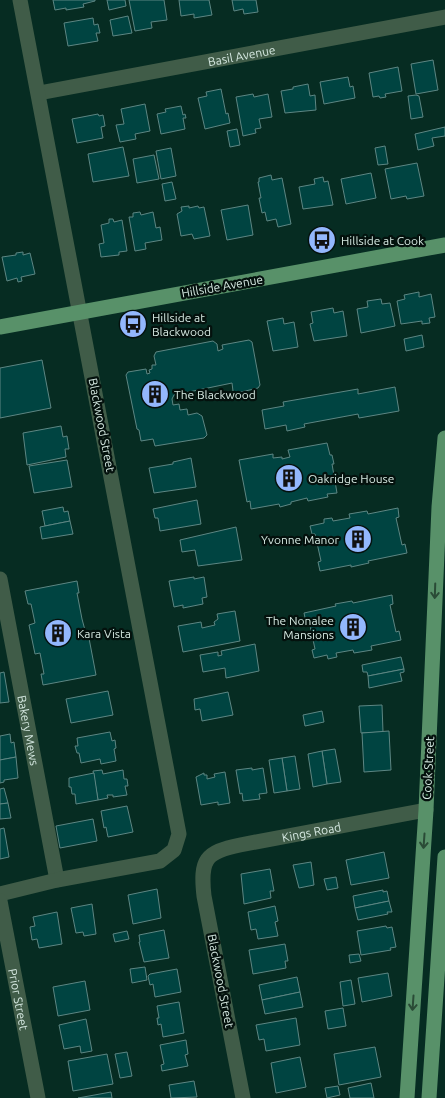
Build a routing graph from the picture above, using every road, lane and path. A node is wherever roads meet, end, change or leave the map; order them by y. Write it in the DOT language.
graph roads {
  1 [pos="20,0"];
  2 [pos="445,17"];
  3 [pos="39,93"];
  4 [pos="445,245"];
  5 [pos="81,312"];
  6 [pos="0,327"];
  7 [pos="445,438"];
  8 [pos="0,579"];
  9 [pos="426,810"];
  10 [pos="445,857"];
  11 [pos="204,864"];
  12 [pos="57,880"];
  13 [pos="0,894"];
  14 [pos="0,901"];
  15 [pos="38,1098"];
  16 [pos="243,1098"];
  17 [pos="407,1098"];
  18 [pos="429,1098"];
  1 -- 3 [label="street, Blackwood Street"];
  2 -- 3 [label="street, Basil Avenue"];
  3 -- 5 [label="street, Blackwood Street"];
  4 -- 5 [label="main road, Hillside Avenue"];
  5 -- 6 [label="main road, Hillside Avenue"];
  5 -- 12 [label="street, Blackwood Street"];
  7 -- 9 [label="main road, Cook Street, one-way"];
  8 -- 12 [label="street, Bakery Mews"];
  9 -- 11 [label="street, Kings Road"];
  9 -- 17 [label="main road, Cook Street, one-way"];
  10 -- 18 [label="main road"];
  11 -- 16 [label="street, Blackwood Street"];
  12 -- 13 [label="street"];
  14 -- 15 [label="street, Prior Street"];
}
